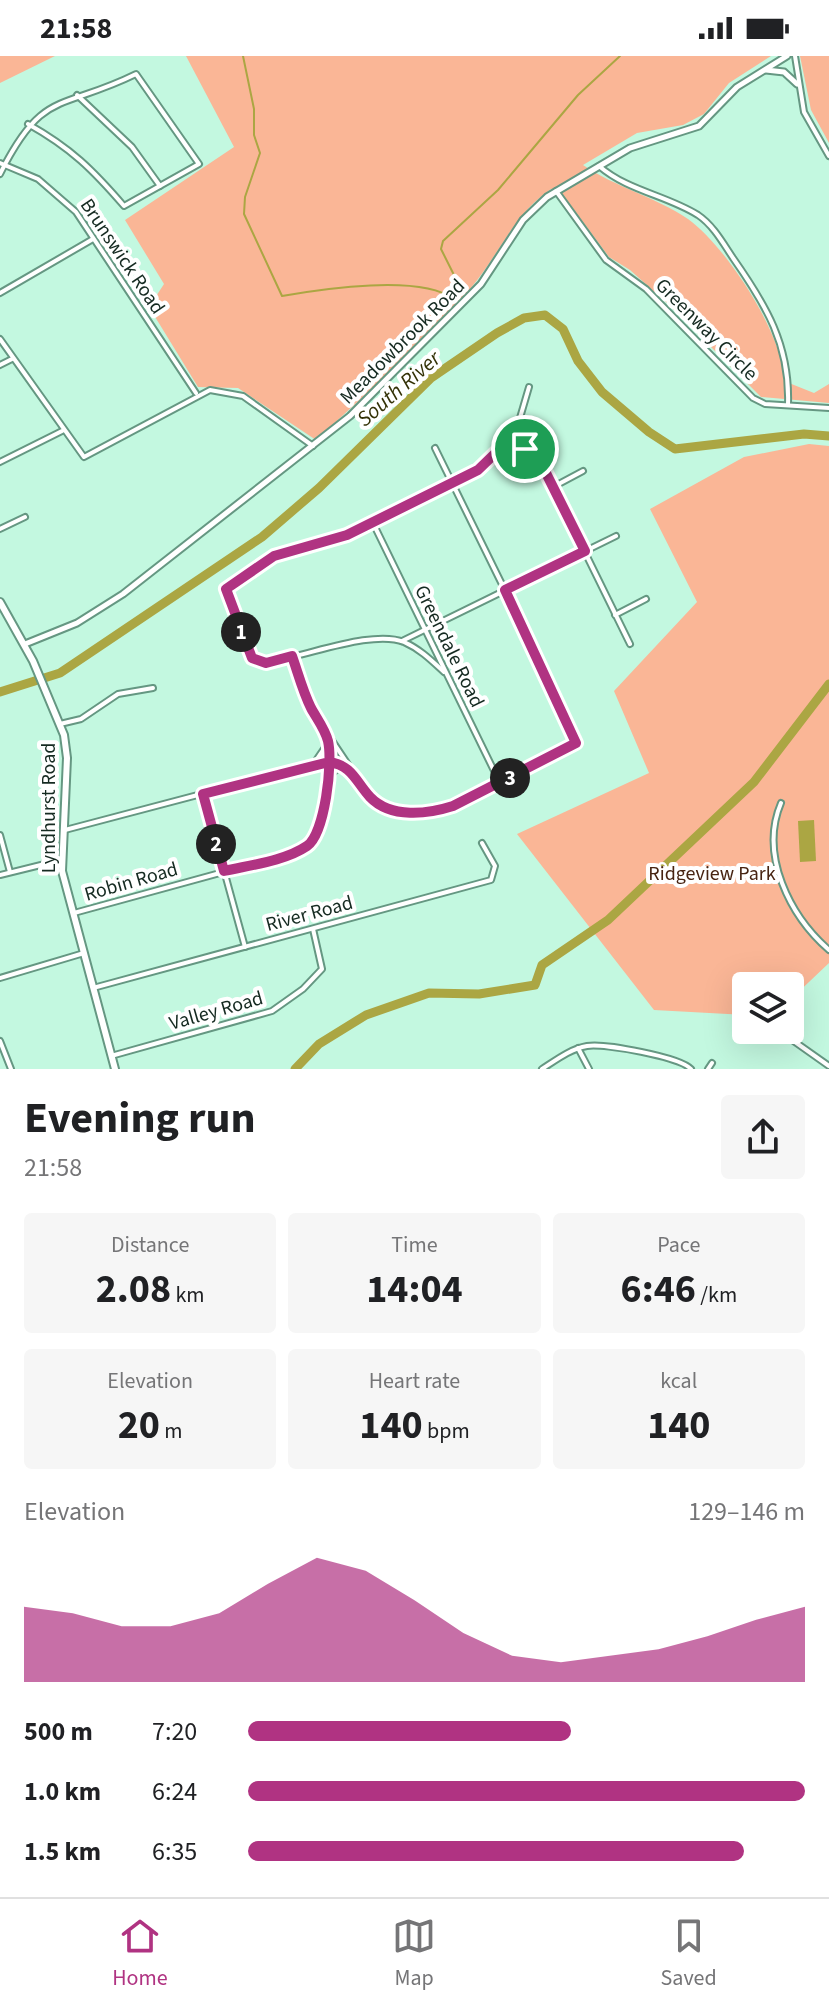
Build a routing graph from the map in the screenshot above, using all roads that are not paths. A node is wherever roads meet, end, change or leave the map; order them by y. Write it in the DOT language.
graph roads {
  1 [pos="787,56"];
  2 [pos="795,56"];
  3 [pos="765,70"];
  4 [pos="797,84"];
  5 [pos="77,95"];
  6 [pos="28,124"];
  7 [pos="829,156"];
  8 [pos="2,164"];
  9 [pos="599,166"];
  10 [pos="0,174"];
  11 [pos="160,186"];
  12 [pos="556,191"];
  13 [pos="93,239"];
  14 [pos="0,293"];
  15 [pos="0,339"];
  16 [pos="13,358"];
  17 [pos="0,365"];
  18 [pos="529,387"];
  19 [pos="197,394"];
  20 [pos="788,404"];
  21 [pos="829,408"];
  22 [pos="62,430"];
  23 [pos="511,438"];
  24 [pos="313,447"];
  25 [pos="435,448"];
  26 [pos="0,462"];
  27 [pos="583,471"];
  28 [pos="453,483"];
  29 [pos="553,487"];
  30 [pos="25,517"];
  31 [pos="373,523"];
  32 [pos="0,529"];
  33 [pos="616,536"];
  34 [pos="585,551"];
  35 [pos="505,590"];
  36 [pos="646,599"];
  37 [pos="0,604"];
  38 [pos="615,615"];
  39 [pos="424,630"];
  40 [pos="402,641"];
  41 [pos="25,644"];
  42 [pos="630,644"];
  43 [pos="292,656"];
  44 [pos="444,672"];
  45 [pos="153,688"];
  46 [pos="60,724"];
  47 [pos="325,731"];
  48 [pos="328,741"];
  49 [pos="329,762"];
  50 [pos="313,764"];
  51 [pos="349,769"];
  52 [pos="328,772"];
  53 [pos="327,780"];
  54 [pos="500,783"];
  55 [pos="203,794"];
  56 [pos="781,803"];
  57 [pos="62,830"];
  58 [pos="0,835"];
  59 [pos="482,843"];
  60 [pos="61,860"];
  61 [pos="224,871"];
  62 [pos="11,872"];
  63 [pos="0,875"];
  64 [pos="73,914"];
  65 [pos="313,929"];
  66 [pos="245,947"];
  67 [pos="829,950"];
  68 [pos="84,953"];
  69 [pos="0,978"];
  70 [pos="93,988"];
  71 [pos="0,1041"];
  72 [pos="798,1044"];
  73 [pos="578,1048"];
  74 [pos="111,1056"];
  75 [pos="712,1063"];
  76 [pos="829,1066"];
  77 [pos="11,1069"];
  78 [pos="115,1069"];
  79 [pos="542,1069"];
  80 [pos="589,1069"];
  81 [pos="691,1069"];
  82 [pos="708,1069"];
  1 -- 3 [label="street, Meadowbrook Road"];
  2 -- 4 [label="street"];
  3 -- 4 [label="street"];
  3 -- 9 [label="street, Meadowbrook Road"];
  4 -- 7 [label="street"];
  5 -- 6 [label="street"];
  5 -- 11 [label="street"];
  5 -- 11 [label="street"];
  6 -- 8 [label="street"];
  6 -- 11 [label="street"];
  8 -- 10 [label="street"];
  8 -- 13 [label="street, Brunswick Road"];
  9 -- 12 [label="street, Meadowbrook Road"];
  9 -- 20 [label="street, Greenway Circle"];
  12 -- 20 [label="street, Greenway Circle"];
  12 -- 24 [label="street, Meadowbrook Road"];
  13 -- 14 [label="street"];
  13 -- 19 [label="street, Brunswick Road"];
  15 -- 16 [label="street"];
  16 -- 17 [label="street"];
  16 -- 22 [label="street"];
  18 -- 23 [label="street"];
  19 -- 22 [label="street"];
  19 -- 24 [label="street"];
  20 -- 21 [label="street"];
  22 -- 26 [label="street"];
  23 -- 28 [label="street"];
  23 -- 29 [label="street"];
  24 -- 41 [label="street, Meadowbrook Road"];
  25 -- 28 [label="street"];
  27 -- 29 [label="street"];
  28 -- 31 [label="street"];
  28 -- 35 [label="street"];
  29 -- 34 [label="street"];
  30 -- 32 [label="street"];
  31 -- 39 [label="street, Greendale Road"];
  31 -- 43 [label="street"];
  33 -- 34 [label="street"];
  34 -- 35 [label="street"];
  34 -- 38 [label="street"];
  35 -- 39 [label="street"];
  35 -- 54 [label="street"];
  36 -- 38 [label="street"];
  37 -- 41 [label="main road, Lyndhurst Road"];
  38 -- 42 [label="street"];
  39 -- 40 [label="street"];
  39 -- 44 [label="street, Greendale Road"];
  40 -- 43 [label="street"];
  40 -- 44 [label="street"];
  41 -- 46 [label="main road, Lyndhurst Road"];
  43 -- 47 [label="street"];
  44 -- 54 [label="street, Greendale Road"];
  45 -- 46 [label="street"];
  46 -- 57 [label="main road, Lyndhurst Road"];
  47 -- 48 [label="street, Robin Road"];
  47 -- 51 [label="street"];
  48 -- 49 [label="street, Robin Road"];
  48 -- 50 [label="street"];
  49 -- 50 [label="street"];
  49 -- 51 [label="street"];
  49 -- 52 [label="street, Robin Road"];
  50 -- 52 [label="street"];
  50 -- 55 [label="street"];
  51 -- 53 [label="street"];
  51 -- 54 [label="street"];
  52 -- 53 [label="street, Robin Road"];
  53 -- 61 [label="street, Robin Road"];
  55 -- 57 [label="street"];
  55 -- 61 [label="street"];
  56 -- 67 [label="street"];
  57 -- 60 [label="main road, Lyndhurst Road"];
  58 -- 62 [label="street"];
  59 -- 65 [label="street, River Road"];
  60 -- 62 [label="street"];
  60 -- 64 [label="main road, Lyndhurst Road"];
  61 -- 64 [label="street, Robin Road"];
  61 -- 66 [label="street"];
  62 -- 63 [label="street"];
  64 -- 68 [label="main road, Lyndhurst Road"];
  65 -- 66 [label="street, River Road"];
  65 -- 74 [label="street, Valley Road"];
  66 -- 70 [label="street, River Road"];
  68 -- 69 [label="street"];
  68 -- 70 [label="main road, Lyndhurst Road"];
  70 -- 74 [label="main road, Lyndhurst Road"];
  71 -- 77 [label="street"];
  72 -- 76 [label="street"];
  73 -- 79 [label="street"];
  73 -- 80 [label="street"];
  73 -- 81 [label="street"];
  74 -- 78 [label="main road, Lyndhurst Road"];
  75 -- 82 [label="street"];
}
